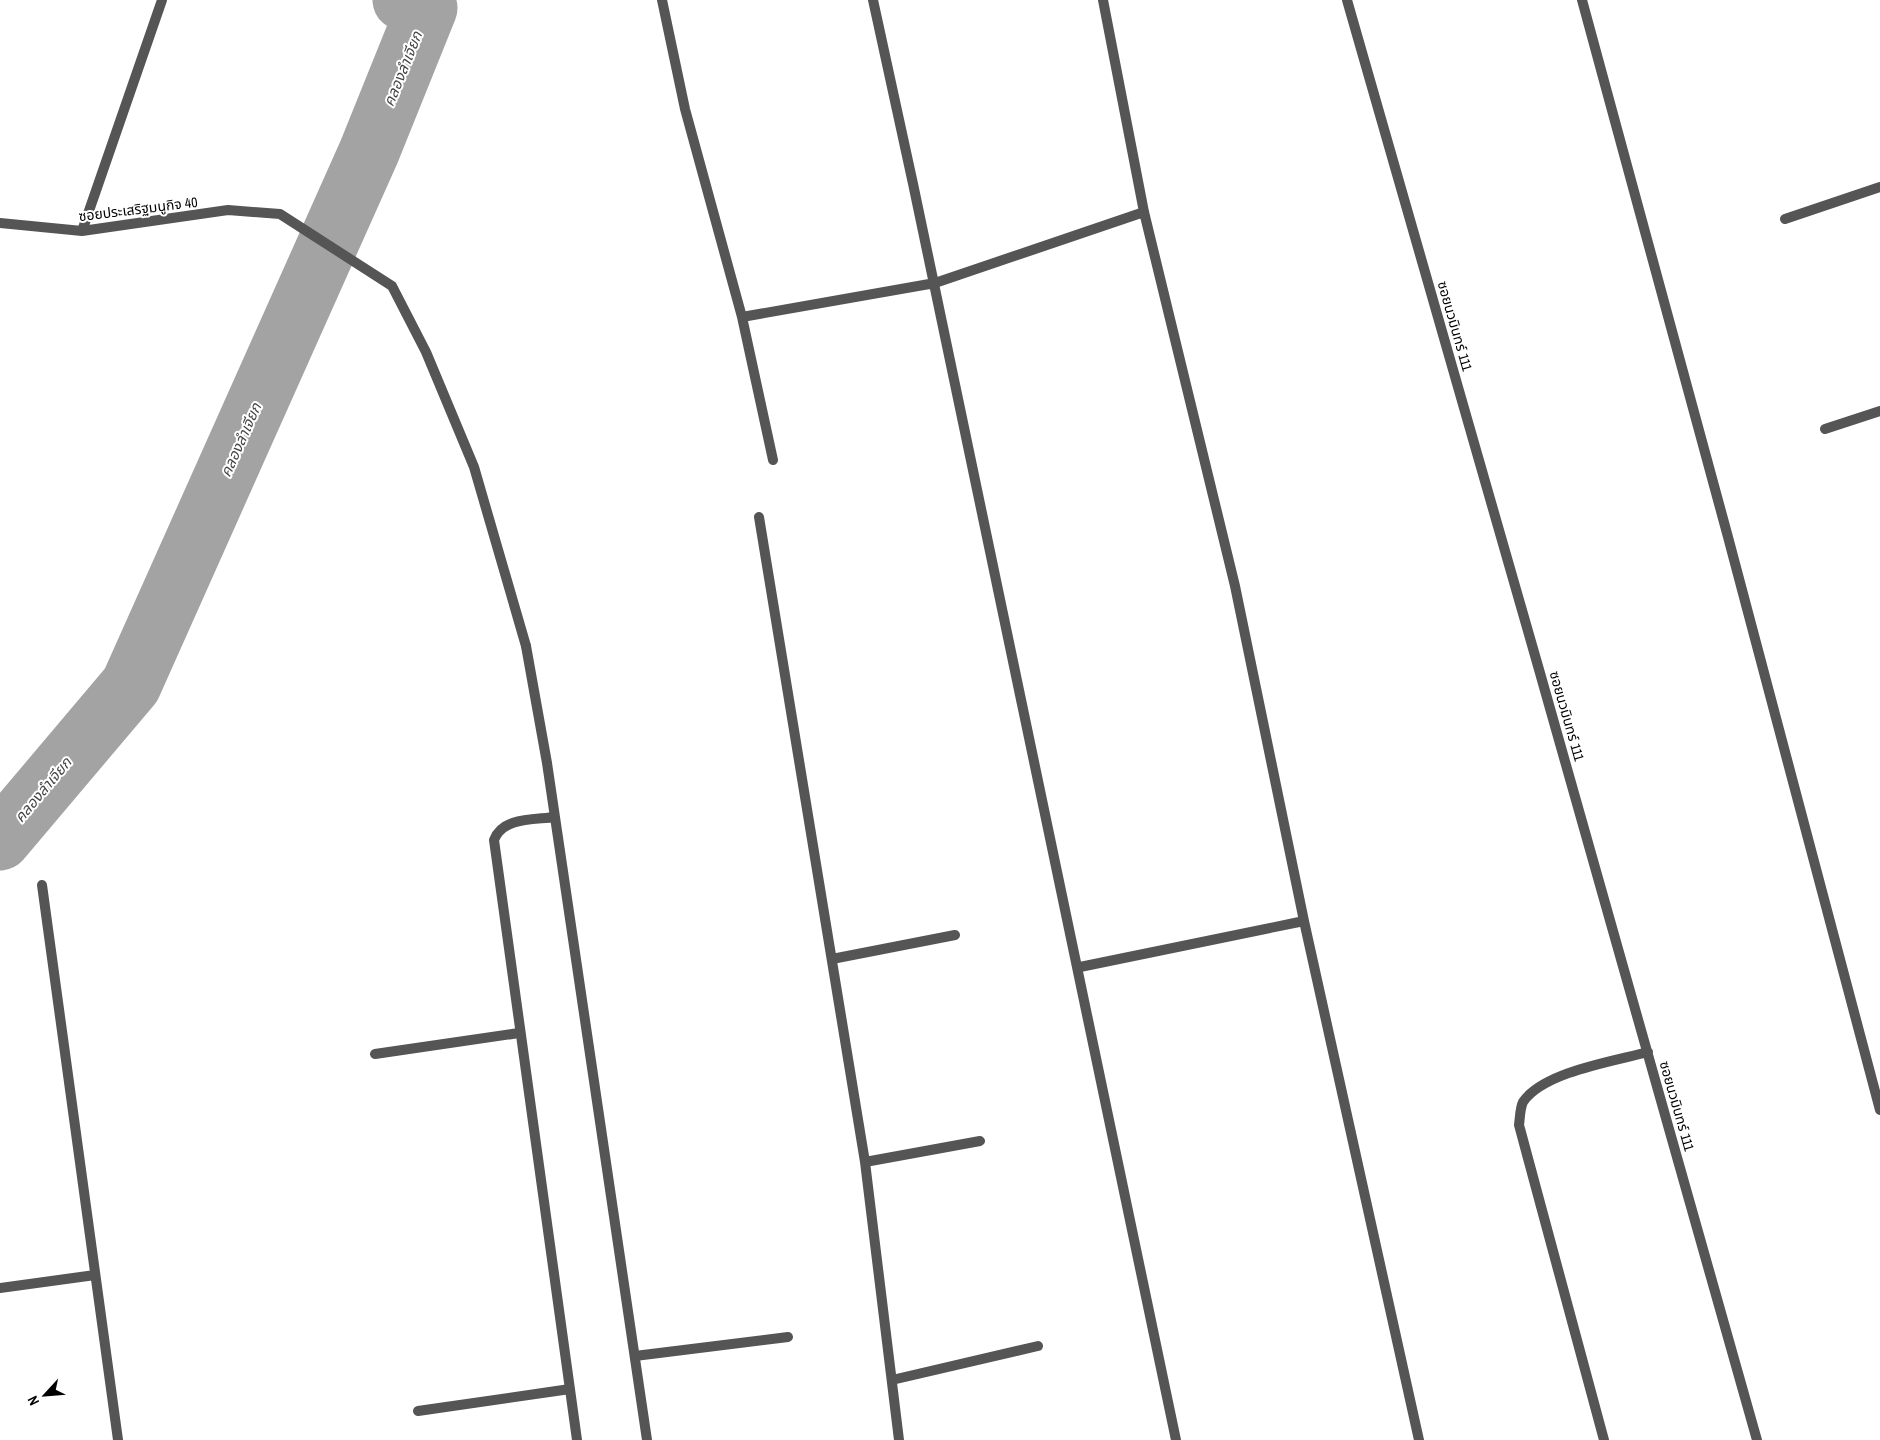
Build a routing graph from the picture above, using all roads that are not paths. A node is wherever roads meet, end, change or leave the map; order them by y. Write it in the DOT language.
graph roads {
  1 [pos="162,0"];
  2 [pos="662,0"];
  3 [pos="873,0"];
  4 [pos="1103,0"];
  5 [pos="1347,0"];
  6 [pos="1582,0"];
  7 [pos="1880,187"];
  8 [pos="1144,212"];
  9 [pos="1785,220"];
  10 [pos="0,223"];
  11 [pos="82,231"];
  12 [pos="935,283"];
  13 [pos="742,317"];
  14 [pos="1880,411"];
  15 [pos="1825,429"];
  16 [pos="774,460"];
  17 [pos="759,517"];
  18 [pos="555,817"];
  19 [pos="42,885"];
  20 [pos="1304,920"];
  21 [pos="955,935"];
  22 [pos="832,959"];
  23 [pos="1080,967"];
  24 [pos="519,1033"];
  25 [pos="1648,1052"];
  26 [pos="375,1054"];
  27 [pos="1880,1110"];
  28 [pos="980,1141"];
  29 [pos="865,1162"];
  30 [pos="95,1275"];
  31 [pos="0,1288"];
  32 [pos="788,1337"];
  33 [pos="1038,1346"];
  34 [pos="635,1356"];
  35 [pos="892,1380"];
  36 [pos="570,1389"];
  37 [pos="418,1411"];
  38 [pos="118,1440"];
  39 [pos="576,1440"];
  40 [pos="647,1440"];
  41 [pos="899,1440"];
  42 [pos="1176,1440"];
  43 [pos="1419,1440"];
  44 [pos="1604,1440"];
  45 [pos="1757,1440"];
  1 -- 11 [label="street"];
  2 -- 13 [label="street"];
  3 -- 12 [label="street"];
  4 -- 8 [label="street"];
  5 -- 25 [label="street, ซอยนวมินทร์ 111"];
  6 -- 27 [label="street"];
  7 -- 9 [label="street"];
  8 -- 12 [label="street"];
  8 -- 20 [label="street"];
  10 -- 11 [label="street, ซอยประเสริฐมนูกิจ 40"];
  11 -- 18 [label="street, ซอยประเสริฐมนูกิจ 40"];
  12 -- 13 [label="street"];
  12 -- 23 [label="street"];
  13 -- 16 [label="street"];
  14 -- 15 [label="street"];
  17 -- 22 [label="street"];
  18 -- 24 [label="street"];
  18 -- 34 [label="street"];
  19 -- 30 [label="street"];
  20 -- 23 [label="street"];
  20 -- 43 [label="street"];
  21 -- 22 [label="street"];
  22 -- 29 [label="street"];
  23 -- 42 [label="street"];
  24 -- 26 [label="street"];
  24 -- 36 [label="street"];
  25 -- 44 [label="street"];
  25 -- 45 [label="street, ซอยนวมินทร์ 111"];
  28 -- 29 [label="street"];
  29 -- 35 [label="street"];
  30 -- 31 [label="street"];
  30 -- 38 [label="street"];
  32 -- 34 [label="street"];
  33 -- 35 [label="street"];
  34 -- 40 [label="street"];
  35 -- 41 [label="street"];
  36 -- 37 [label="street"];
  36 -- 39 [label="street"];
}
